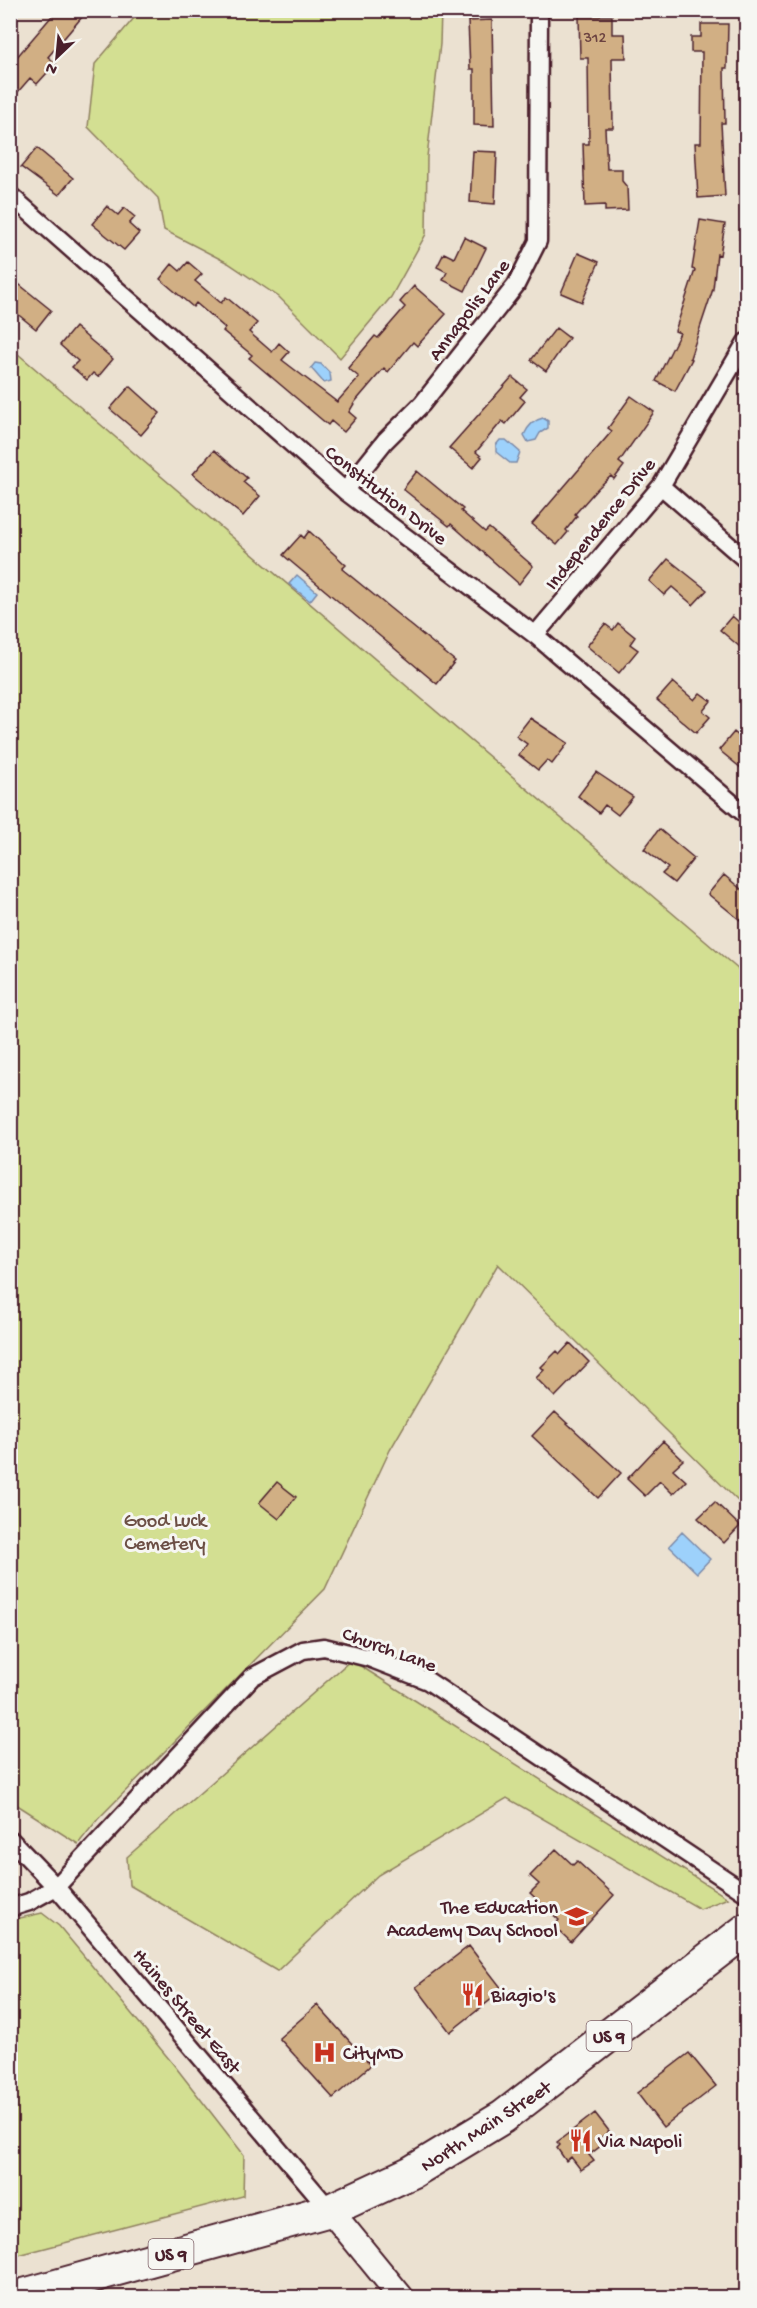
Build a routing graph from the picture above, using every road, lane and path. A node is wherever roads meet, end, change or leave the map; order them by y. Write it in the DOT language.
graph roads {
  1 [pos="539,10"];
  2 [pos="10,195"];
  3 [pos="747,342"];
  4 [pos="661,486"];
  5 [pos="345,491"];
  6 [pos="747,560"];
  7 [pos="534,635"];
  8 [pos="747,814"];
  9 [pos="10,1839"];
  10 [pos="56,1887"];
  11 [pos="747,1893"];
  12 [pos="10,1908"];
  13 [pos="747,1930"];
  14 [pos="330,2210"];
  15 [pos="13,2298"];
  16 [pos="402,2298"];
  1 -- 5 [label="street, Annapolis Lane"];
  2 -- 5 [label="street, Constitution Drive"];
  3 -- 4 [label="street, Independence Drive"];
  4 -- 6 [label="street"];
  4 -- 7 [label="street, Independence Drive"];
  5 -- 7 [label="street, Constitution Drive"];
  7 -- 8 [label="street, Constitution Drive"];
  9 -- 10 [label="street, Haines Street East"];
  10 -- 11 [label="street, Church Lane"];
  10 -- 12 [label="street, Church Lane"];
  10 -- 14 [label="street, Haines Street East"];
  13 -- 14 [label="highway, North Main Street / US 9"];
  14 -- 15 [label="highway, North Main Street / US 9"];
  14 -- 16 [label="street"];
}
